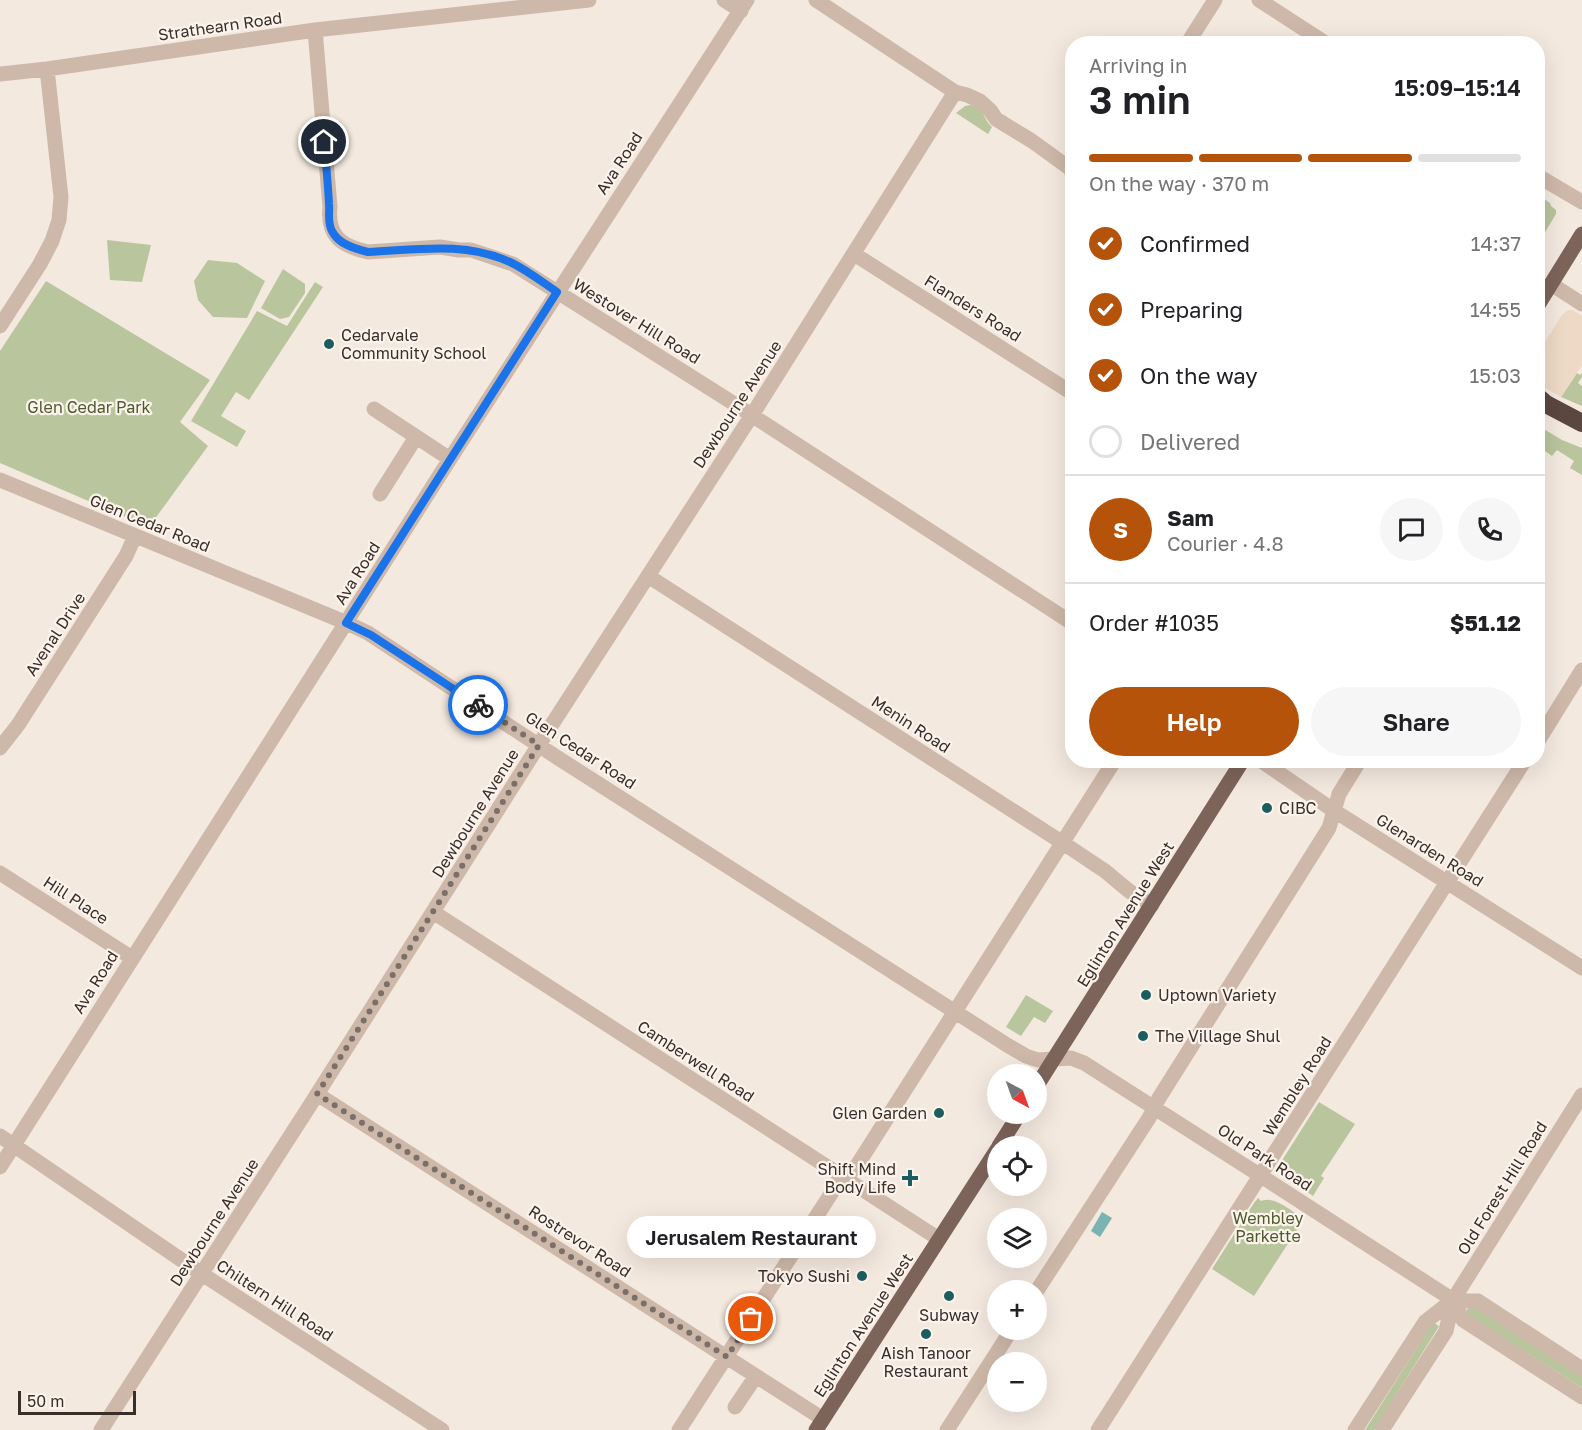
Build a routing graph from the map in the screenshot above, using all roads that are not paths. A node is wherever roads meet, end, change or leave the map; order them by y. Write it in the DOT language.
graph roads {
  1 [pos="589,0"];
  2 [pos="724,0"];
  3 [pos="816,0"];
  4 [pos="1215,0"];
  5 [pos="1259,0"];
  6 [pos="744,5"];
  7 [pos="315,30"];
  8 [pos="1192,36"];
  9 [pos="1315,36"];
  10 [pos="47,69"];
  11 [pos="0,74"];
  12 [pos="955,92"];
  13 [pos="1065,165"];
  14 [pos="1545,180"];
  15 [pos="1582,202"];
  16 [pos="1582,234"];
  17 [pos="854,254"];
  18 [pos="1551,284"];
  19 [pos="557,292"];
  20 [pos="1545,294"];
  21 [pos="1582,304"];
  22 [pos="0,326"];
  23 [pos="1065,389"];
  24 [pos="1545,404"];
  25 [pos="374,409"];
  26 [pos="752,416"];
  27 [pos="1582,423"];
  28 [pos="416,437"];
  29 [pos="450,459"];
  30 [pos="0,480"];
  31 [pos="380,494"];
  32 [pos="135,536"];
  33 [pos="648,576"];
  34 [pos="1065,618"];
  35 [pos="346,623"];
  36 [pos="1582,670"];
  37 [pos="1545,730"];
  38 [pos="539,745"];
  39 [pos="0,748"];
  40 [pos="1110,768"];
  41 [pos="1238,768"];
  42 [pos="1272,768"];
  43 [pos="1355,768"];
  44 [pos="1520,768"];
  45 [pos="1333,810"];
  46 [pos="1063,843"];
  47 [pos="0,873"];
  48 [pos="1448,882"];
  49 [pos="1152,905"];
  50 [pos="433,912"];
  51 [pos="132,958"];
  52 [pos="1582,968"];
  53 [pos="955,1012"];
  54 [pos="1054,1059"];
  55 [pos="1047,1070"];
  56 [pos="317,1094"];
  57 [pos="1582,1095"];
  58 [pos="1154,1108"];
  59 [pos="0,1136"];
  60 [pos="14,1145"];
  61 [pos="987,1164"];
  62 [pos="0,1167"];
  63 [pos="1261,1176"];
  64 [pos="844,1179"];
  65 [pos="939,1239"];
  66 [pos="202,1274"];
  67 [pos="1044,1280"];
  68 [pos="1452,1300"];
  69 [pos="1005,1340"];
  70 [pos="727,1357"];
  71 [pos="1582,1369"];
  72 [pos="756,1376"];
  73 [pos="1582,1397"];
  74 [pos="735,1407"];
  75 [pos="819,1424"];
  76 [pos="101,1430"];
  77 [pos="442,1430"];
  78 [pos="679,1430"];
  79 [pos="947,1430"];
  80 [pos="1098,1430"];
  81 [pos="1355,1430"];
  82 [pos="1382,1430"];
  1 -- 7 [label="street, Strathearn Road"];
  2 -- 6 [label="street"];
  3 -- 12 [label="street"];
  4 -- 8 [label="street"];
  5 -- 9 [label="street"];
  6 -- 19 [label="street, Ava Road"];
  7 -- 10 [label="street, Strathearn Road"];
  7 -- 19 [label="street, Westover Hill Road"];
  10 -- 11 [label="street, Strathearn Road"];
  10 -- 22 [label="street"];
  12 -- 13 [label="street"];
  12 -- 17 [label="street, Dewbourne Avenue"];
  14 -- 15 [label="street"];
  16 -- 18 [label="main road"];
  17 -- 23 [label="street, Flanders Road"];
  17 -- 26 [label="street, Dewbourne Avenue"];
  18 -- 20 [label="main road"];
  18 -- 21 [label="street"];
  19 -- 26 [label="street, Westover Hill Road"];
  19 -- 29 [label="street, Ava Road"];
  24 -- 27 [label="highway"];
  25 -- 28 [label="street"];
  26 -- 33 [label="street, Dewbourne Avenue"];
  26 -- 34 [label="street, Westover Hill Road"];
  28 -- 29 [label="street"];
  28 -- 31 [label="street"];
  29 -- 35 [label="street, Ava Road"];
  30 -- 32 [label="street, Glen Cedar Road"];
  32 -- 35 [label="street, Glen Cedar Road"];
  32 -- 39 [label="street, Avenal Drive"];
  33 -- 38 [label="street, Dewbourne Avenue"];
  33 -- 46 [label="street, Menin Road"];
  35 -- 38 [label="street, Glen Cedar Road"];
  35 -- 51 [label="street, Ava Road"];
  36 -- 37 [label="street"];
  38 -- 50 [label="street, Dewbourne Avenue"];
  38 -- 53 [label="street, Glen Cedar Road"];
  40 -- 46 [label="street"];
  41 -- 49 [label="main road, Eglinton Avenue West"];
  42 -- 45 [label="street, Glenarden Road"];
  43 -- 45 [label="street"];
  44 -- 48 [label="street, Wembley Road"];
  45 -- 48 [label="street, Glenarden Road"];
  45 -- 58 [label="street"];
  46 -- 49 [label="street, Menin Road"];
  46 -- 53 [label="street"];
  47 -- 51 [label="street, Hill Place"];
  48 -- 52 [label="street, Glenarden Road"];
  48 -- 63 [label="street, Wembley Road"];
  49 -- 54 [label="main road, Eglinton Avenue West"];
  50 -- 56 [label="street, Dewbourne Avenue"];
  50 -- 64 [label="street, Camberwell Road"];
  51 -- 60 [label="street, Ava Road"];
  53 -- 54 [label="street, Glen Cedar Road"];
  53 -- 64 [label="street"];
  54 -- 55 [label="main road, Eglinton Avenue West"];
  54 -- 58 [label="street, Old Park Road"];
  56 -- 66 [label="street, Dewbourne Avenue"];
  56 -- 70 [label="street, Rostrevor Road"];
  57 -- 68 [label="street, Old Forest Hill Road"];
  58 -- 63 [label="street, Old Park Road"];
  58 -- 67 [label="street"];
  59 -- 60 [label="street, Chiltern Hill Road"];
  60 -- 62 [label="street, Ava Road"];
  60 -- 66 [label="street, Chiltern Hill Road"];
  61 -- 65 [label="main road, Eglinton Avenue West"];
  63 -- 68 [label="street, Old Park Road"];
  63 -- 80 [label="street, Wembley Road"];
  64 -- 65 [label="street, Camberwell Road"];
  64 -- 70 [label="street"];
  65 -- 75 [label="main road, Eglinton Avenue West"];
  66 -- 76 [label="street, Dewbourne Avenue"];
  66 -- 77 [label="street, Chiltern Hill Road"];
  68 -- 71 [label="street, Old Park Road"];
  68 -- 73 [label="street, Old Park Road"];
  68 -- 81 [label="street, Old Forest Hill Road"];
  68 -- 82 [label="street, Old Forest Hill Road"];
  69 -- 79 [label="street"];
  70 -- 72 [label="street, Rostrevor Road"];
  70 -- 78 [label="street"];
  72 -- 74 [label="street"];
  72 -- 75 [label="street, Rostrevor Road"];
}
